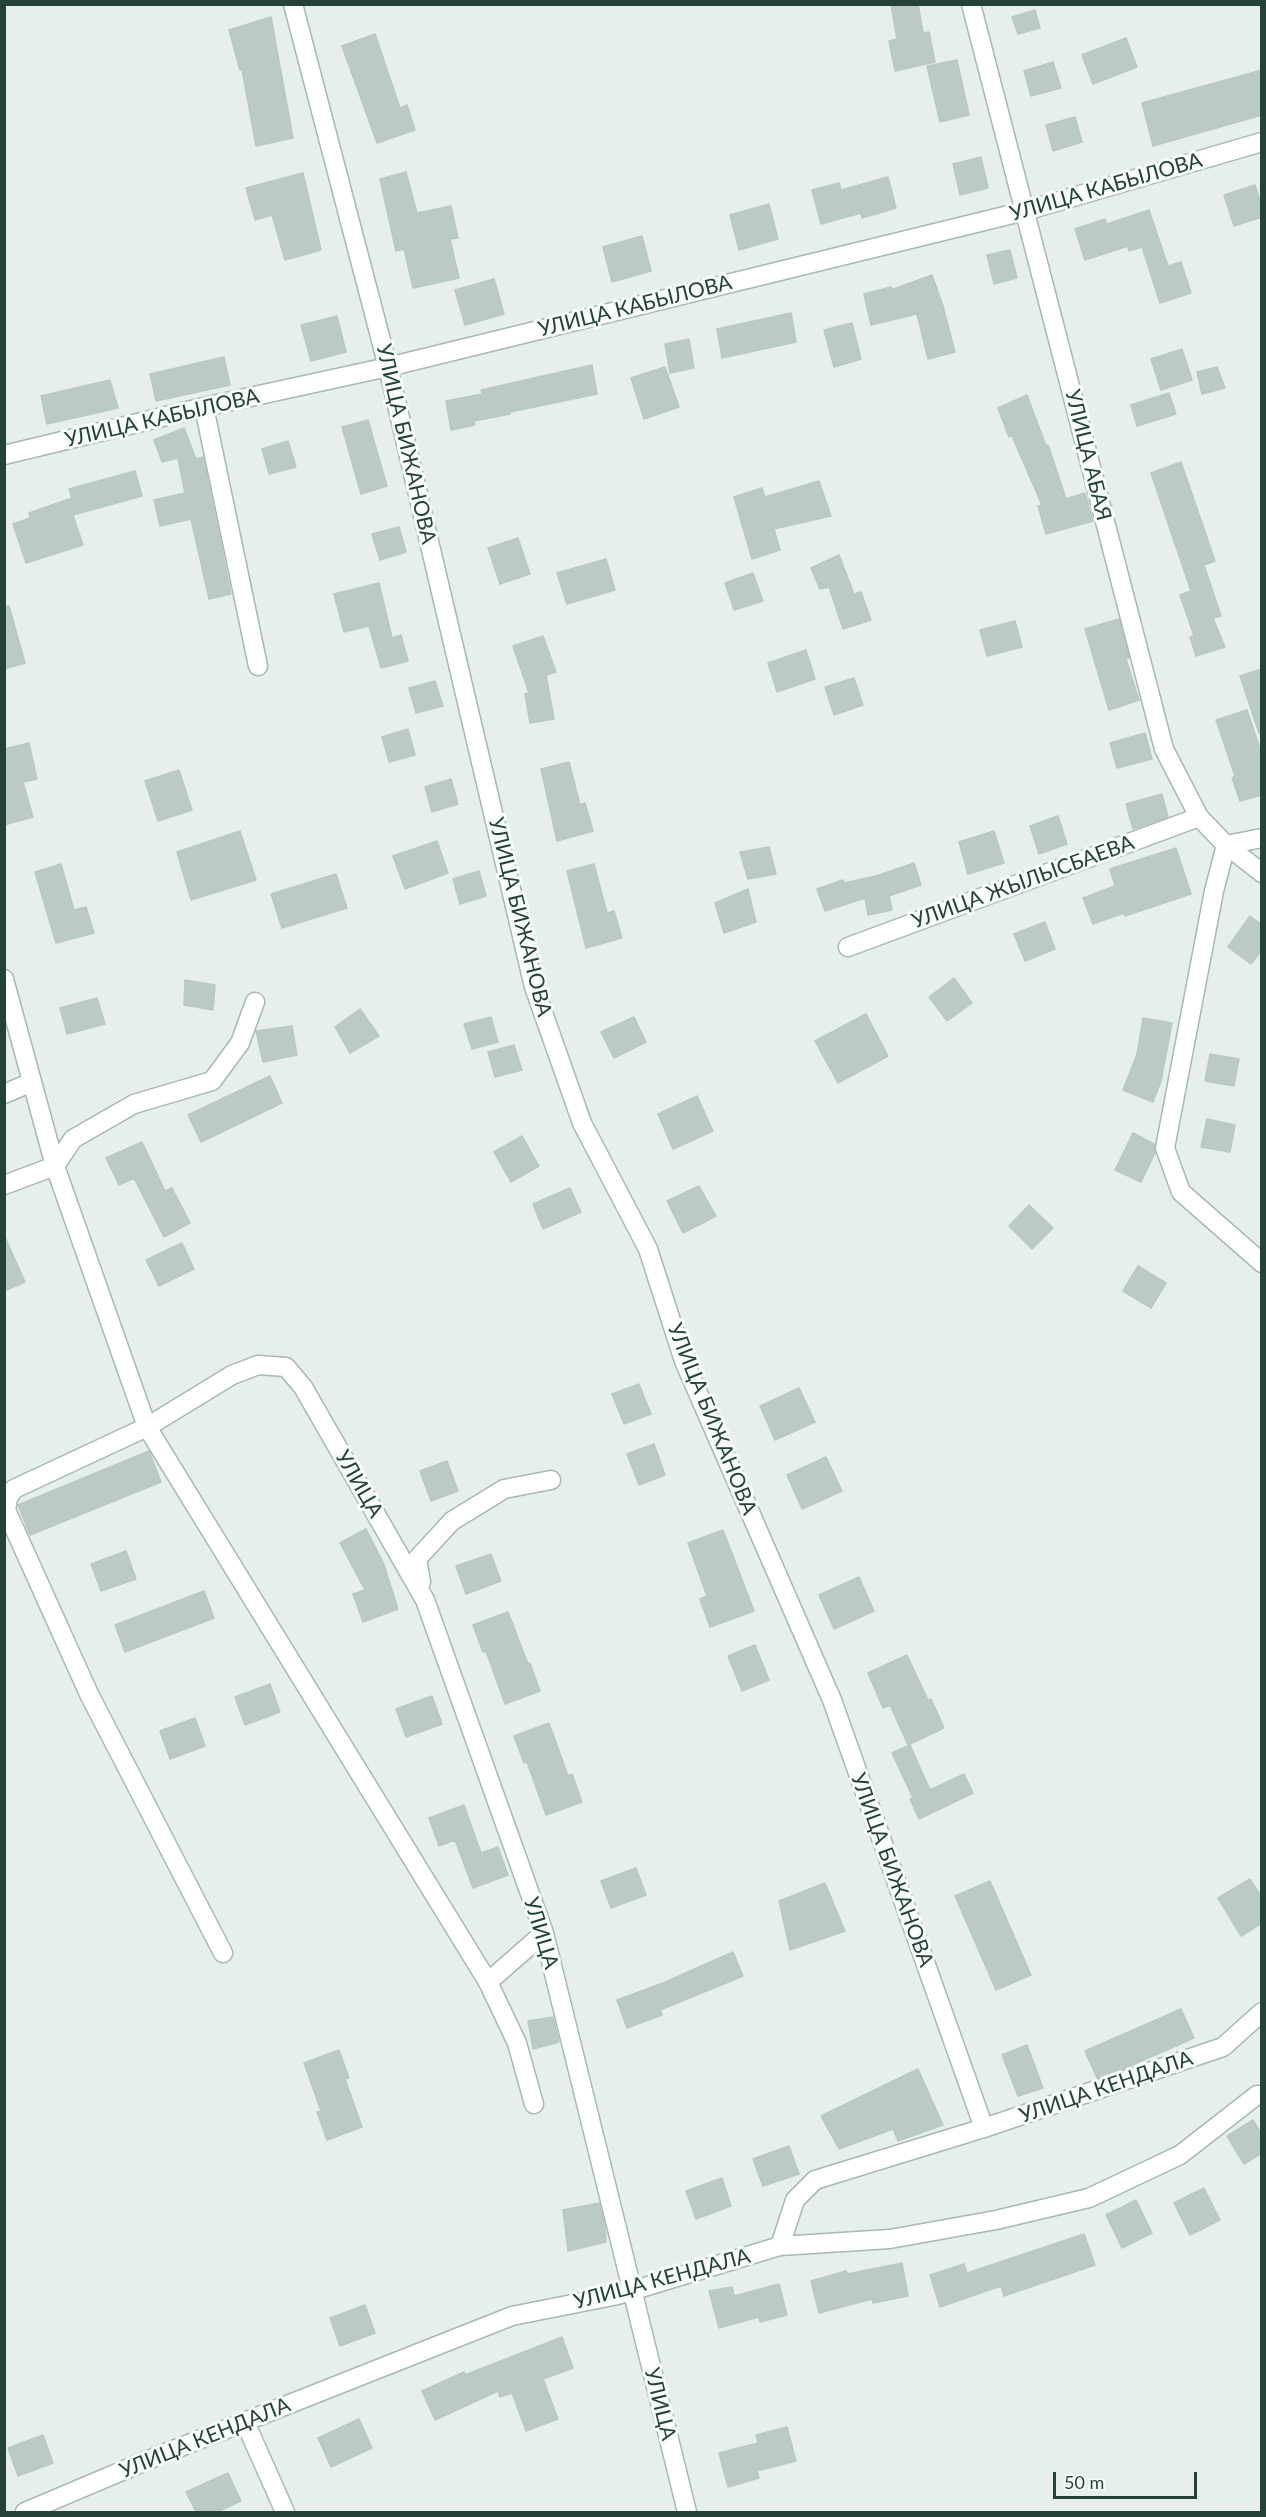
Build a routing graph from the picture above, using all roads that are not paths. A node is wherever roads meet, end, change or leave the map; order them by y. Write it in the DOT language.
graph roads {
  1 [pos="293,4"];
  2 [pos="971,4"];
  3 [pos="1262,142"];
  4 [pos="1025,211"];
  5 [pos="388,367"];
  6 [pos="204,407"];
  7 [pos="4,455"];
  8 [pos="258,666"];
  9 [pos="1199,817"];
  10 [pos="1262,838"];
  11 [pos="1226,845"];
  12 [pos="1262,873"];
  13 [pos="848,947"];
  14 [pos="4,979"];
  15 [pos="255,1002"];
  16 [pos="32,1082"];
  17 [pos="4,1094"];
  18 [pos="55,1166"];
  19 [pos="4,1185"];
  20 [pos="1262,1263"];
  21 [pos="147,1427"];
  22 [pos="551,1480"];
  23 [pos="425,1600"];
  24 [pos="544,1933"];
  25 [pos="223,1953"];
  26 [pos="488,1982"];
  27 [pos="1262,2012"];
  28 [pos="1257,2095"];
  29 [pos="534,2104"];
  30 [pos="984,2128"];
  31 [pos="780,2246"];
  32 [pos="632,2291"];
  33 [pos="245,2422"];
  34 [pos="25,2512"];
  35 [pos="285,2512"];
  36 [pos="687,2512"];
  1 -- 5 [label="street, УЛИЦА БИЖАНОВА"];
  2 -- 4 [label="street, УЛИЦА АБАЯ"];
  3 -- 4 [label="street, УЛИЦА КАБЫЛОВА"];
  4 -- 5 [label="street, УЛИЦА КАБЫЛОВА"];
  4 -- 9 [label="street, УЛИЦА АБАЯ"];
  5 -- 6 [label="street, УЛИЦА КАБЫЛОВА"];
  5 -- 30 [label="street, УЛИЦА БИЖАНОВА"];
  6 -- 7 [label="street, УЛИЦА КАБЫЛОВА"];
  6 -- 8 [label="street"];
  9 -- 11 [label="street, УЛИЦА АБАЯ"];
  9 -- 13 [label="street, УЛИЦА ЖЫЛЫСБАЕВА"];
  10 -- 11 [label="street"];
  11 -- 12 [label="street, УЛИЦА АБАЯ"];
  11 -- 20 [label="street"];
  14 -- 16 [label="street"];
  15 -- 18 [label="street"];
  16 -- 17 [label="street"];
  16 -- 18 [label="street"];
  18 -- 19 [label="street"];
  18 -- 21 [label="street"];
  21 -- 23 [label="street, УЛИЦА"];
  21 -- 25 [label="street, УЛИЦА"];
  21 -- 26 [label="street"];
  22 -- 23 [label="street"];
  23 -- 24 [label="street, УЛИЦА"];
  24 -- 26 [label="street"];
  24 -- 32 [label="street, УЛИЦА"];
  26 -- 29 [label="street"];
  27 -- 30 [label="street, УЛИЦА КЕНДАЛА"];
  28 -- 31 [label="street"];
  30 -- 31 [label="street, УЛИЦА КЕНДАЛА"];
  31 -- 32 [label="street, УЛИЦА КЕНДАЛА"];
  32 -- 33 [label="street, УЛИЦА КЕНДАЛА"];
  32 -- 36 [label="street, УЛИЦА"];
  33 -- 34 [label="street, УЛИЦА КЕНДАЛА"];
  33 -- 35 [label="street"];
}
